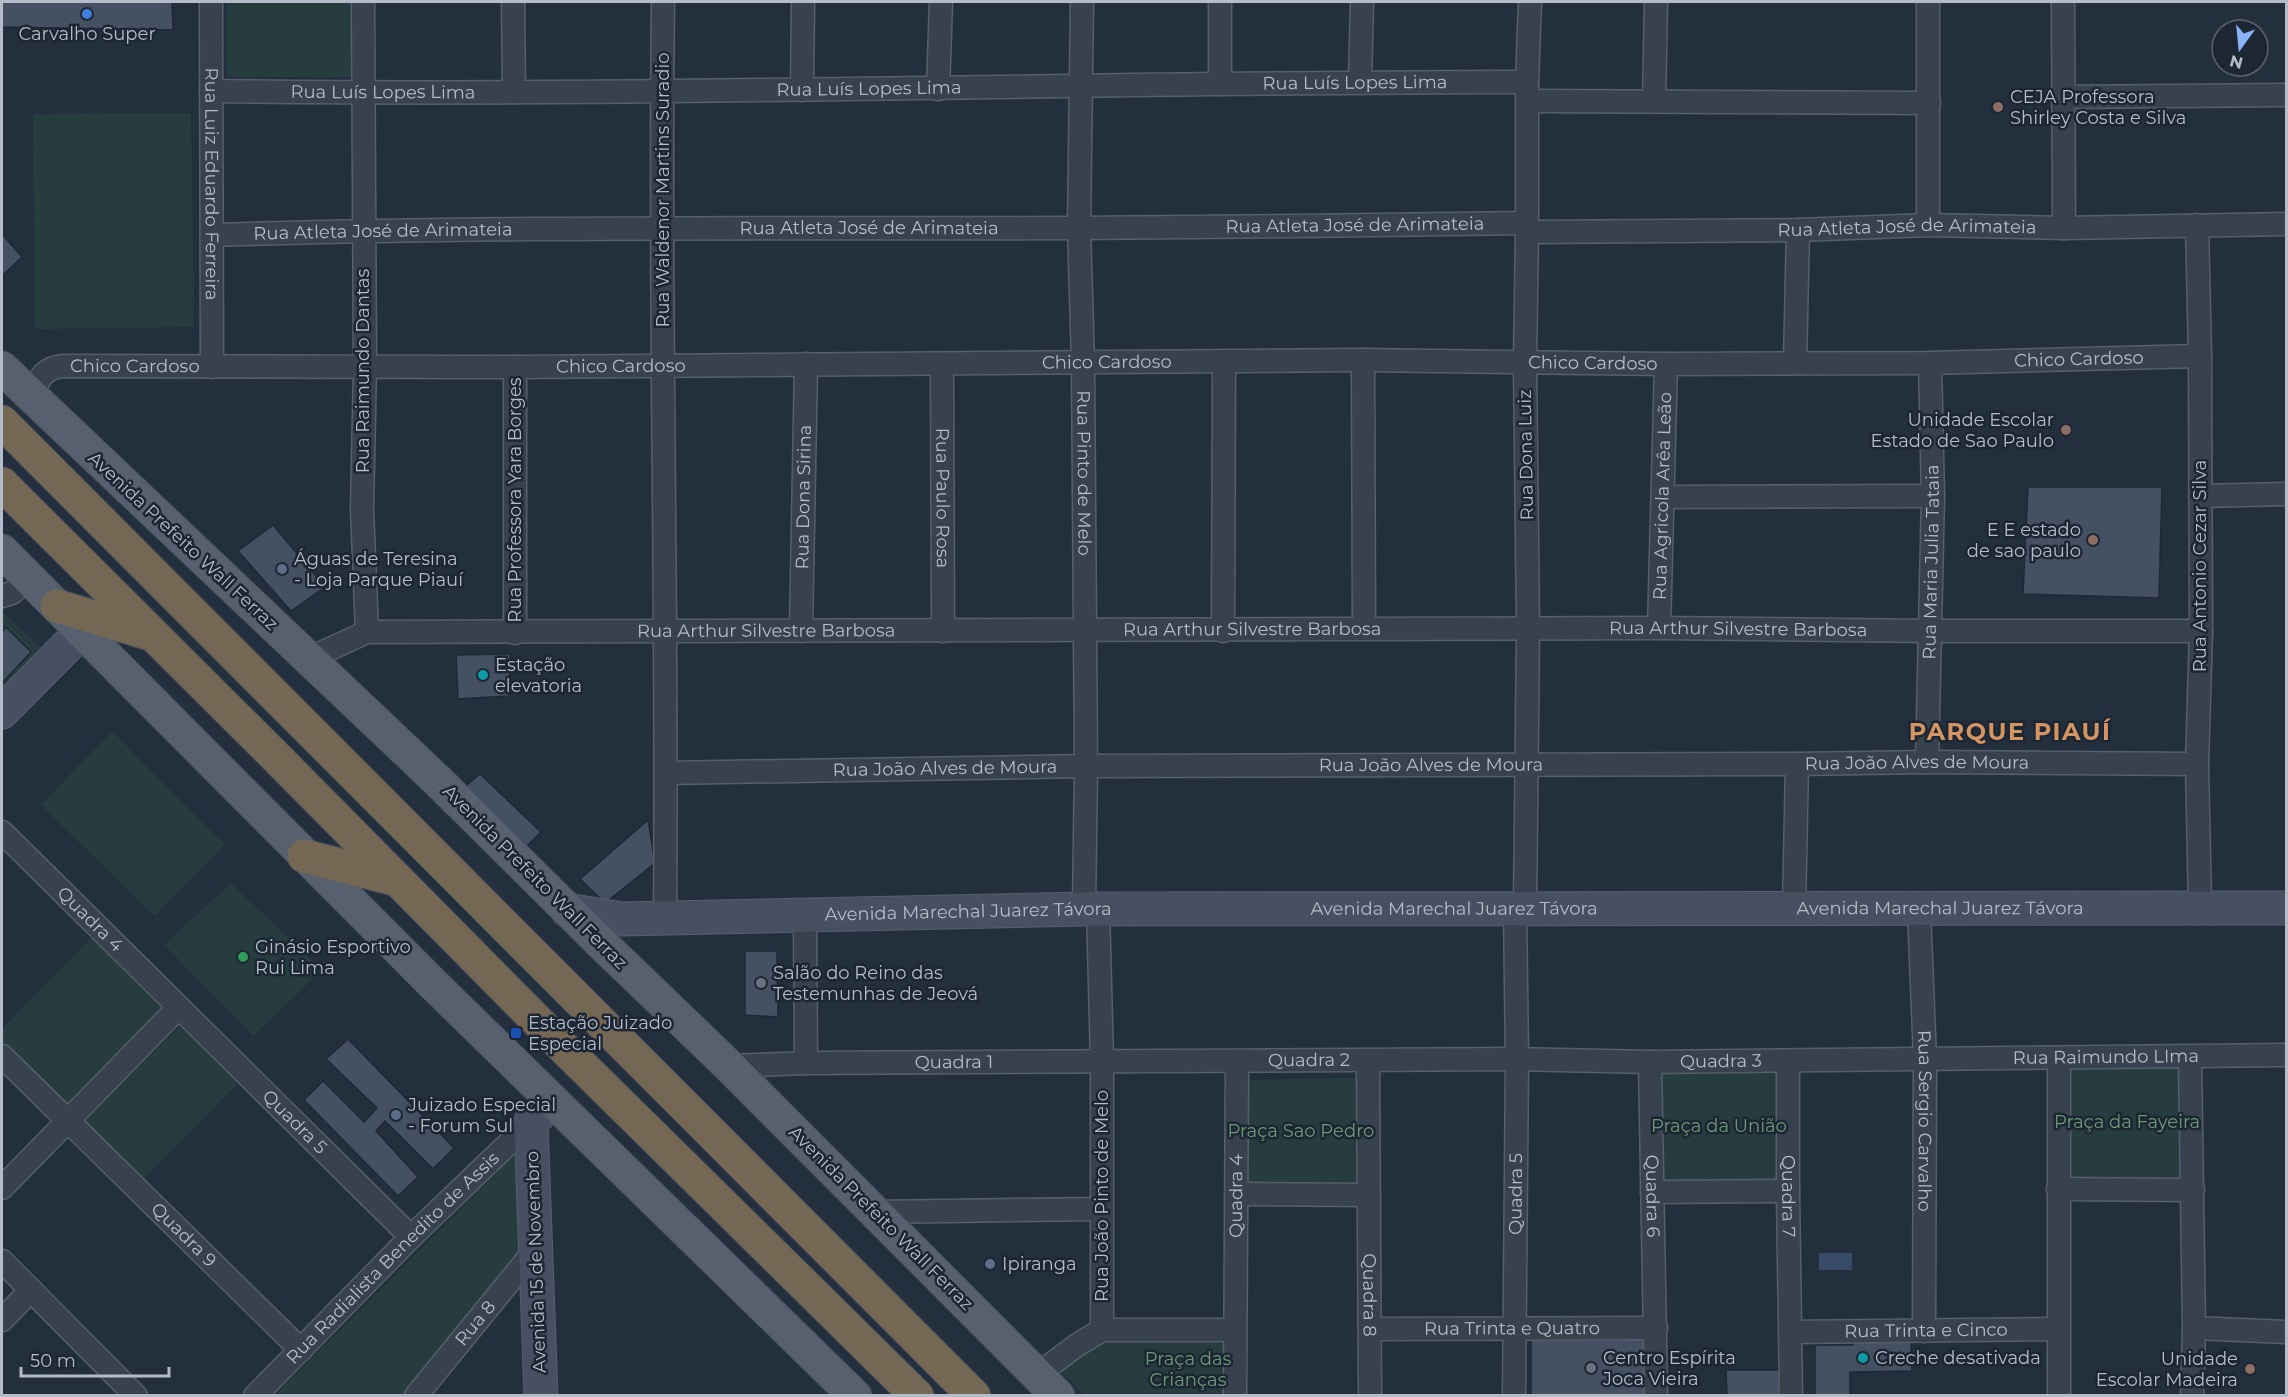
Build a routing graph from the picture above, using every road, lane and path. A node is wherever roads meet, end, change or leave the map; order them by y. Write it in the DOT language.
graph roads {
  1 [pos="212,2"];
  2 [pos="363,2"];
  3 [pos="513,2"];
  4 [pos="663,2"];
  5 [pos="803,2"];
  6 [pos="941,2"];
  7 [pos="1082,2"];
  8 [pos="1220,2"];
  9 [pos="1362,2"];
  10 [pos="1530,2"];
  11 [pos="1656,2"];
  12 [pos="1928,2"];
  13 [pos="2063,2"];
  14 [pos="1360,82"];
  15 [pos="1220,84"];
  16 [pos="1081,88"];
  17 [pos="938,89"];
  18 [pos="802,90"];
  19 [pos="211,91"];
  20 [pos="514,92"];
  21 [pos="1527,92"];
  22 [pos="363,93"];
  23 [pos="662,93"];
  24 [pos="2286,95"];
  25 [pos="2063,97"];
  26 [pos="1654,101"];
  27 [pos="1929,103"];
  28 [pos="2286,224"];
  29 [pos="1928,225"];
  30 [pos="2197,225"];
  31 [pos="661,228"];
  32 [pos="1079,228"];
  33 [pos="1527,228"];
  34 [pos="2064,228"];
  35 [pos="364,230"];
  36 [pos="1798,230"];
  37 [pos="212,235"];
  38 [pos="2200,356"];
  39 [pos="1363,360"];
  40 [pos="1083,362"];
  41 [pos="1524,362"];
  42 [pos="806,363"];
  43 [pos="1224,363"];
  44 [pos="1795,363"];
  45 [pos="1930,363"];
  46 [pos="663,364"];
  47 [pos="942,364"];
  48 [pos="1666,364"];
  49 [pos="212,367"];
  50 [pos="365,367"];
  51 [pos="515,367"];
  52 [pos="2,368"];
  53 [pos="30,397"];
  54 [pos="2,422"];
  55 [pos="2,484"];
  56 [pos="2286,494"];
  57 [pos="1933,496"];
  58 [pos="2200,496"];
  59 [pos="1664,497"];
  60 [pos="2,550"];
  61 [pos="29,578"];
  62 [pos="2,596"];
  63 [pos="57,606"];
  64 [pos="1364,628"];
  65 [pos="1659,628"];
  66 [pos="1085,629"];
  67 [pos="1528,629"];
  68 [pos="666,631"];
  69 [pos="801,631"];
  70 [pos="943,631"];
  71 [pos="1223,631"];
  72 [pos="1929,631"];
  73 [pos="2201,631"];
  74 [pos="82,632"];
  75 [pos="367,632"];
  76 [pos="515,633"];
  77 [pos="154,635"];
  78 [pos="308,659"];
  79 [pos="2,712"];
  80 [pos="1927,762"];
  81 [pos="1526,764"];
  82 [pos="1797,764"];
  83 [pos="2197,764"];
  84 [pos="1086,766"];
  85 [pos="666,773"];
  86 [pos="2,832"];
  87 [pos="304,856"];
  88 [pos="399,880"];
  89 [pos="2200,906"];
  90 [pos="2286,908"];
  91 [pos="1091,909"];
  92 [pos="1520,909"];
  93 [pos="1794,909"];
  94 [pos="1919,909"];
  95 [pos="805,915"];
  96 [pos="665,918"];
  97 [pos="611,931"];
  98 [pos="178,1008"];
  99 [pos="2286,1055"];
  100 [pos="2,1056"];
  101 [pos="2190,1057"];
  102 [pos="2059,1058"];
  103 [pos="1517,1059"];
  104 [pos="1925,1060"];
  105 [pos="1368,1061"];
  106 [pos="1788,1061"];
  107 [pos="1102,1062"];
  108 [pos="1237,1062"];
  109 [pos="1650,1062"];
  110 [pos="806,1063"];
  111 [pos="729,1066"];
  112 [pos="542,1112"];
  113 [pos="67,1120"];
  114 [pos="2,1188"];
  115 [pos="2058,1189"];
  116 [pos="2193,1190"];
  117 [pos="1788,1191"];
  118 [pos="1652,1192"];
  119 [pos="1236,1194"];
  120 [pos="1370,1195"];
  121 [pos="1101,1209"];
  122 [pos="874,1212"];
  123 [pos="411,1237"];
  124 [pos="535,1250"];
  125 [pos="2,1261"];
  126 [pos="31,1290"];
  127 [pos="2,1320"];
  128 [pos="1515,1328"];
  129 [pos="1656,1328"];
  130 [pos="2194,1328"];
  131 [pos="1370,1329"];
  132 [pos="2058,1329"];
  133 [pos="1102,1330"];
  134 [pos="1234,1330"];
  135 [pos="1924,1331"];
  136 [pos="1792,1332"];
  137 [pos="2286,1332"];
  138 [pos="301,1350"];
  139 [pos="1048,1385"];
  140 [pos="136,1395"];
  141 [pos="255,1395"];
  142 [pos="416,1395"];
  143 [pos="542,1395"];
  144 [pos="855,1395"];
  145 [pos="917,1395"];
  146 [pos="974,1395"];
  147 [pos="1235,1395"];
  148 [pos="1370,1395"];
  149 [pos="1514,1395"];
  150 [pos="1656,1395"];
  151 [pos="1791,1395"];
  152 [pos="2058,1395"];
  153 [pos="2192,1395"];
  1 -- 19 [label="street, Rua Luiz Eduardo Ferreira"];
  2 -- 22 [label="street, Rua Raimundo Dantas"];
  3 -- 20 [label="street"];
  4 -- 23 [label="street, Rua Waldenor Martins Suradio"];
  5 -- 18 [label="street"];
  6 -- 17 [label="street"];
  7 -- 16 [label="street, Rua Pinto de Melo"];
  8 -- 15 [label="street"];
  9 -- 14 [label="street"];
  10 -- 21 [label="street, Rua Dona Luiz"];
  11 -- 26 [label="street"];
  12 -- 27 [label="street"];
  13 -- 25 [label="street"];
  14 -- 15 [label="street, Rua Luís Lopes Lima"];
  14 -- 21 [label="street, Rua Luís Lopes Lima"];
  15 -- 16 [label="street, Rua Luís Lopes Lima"];
  16 -- 17 [label="street, Rua Luís Lopes Lima"];
  16 -- 32 [label="street, Rua Pinto de Melo"];
  17 -- 18 [label="street, Rua Luís Lopes Lima"];
  18 -- 23 [label="street, Rua Luís Lopes Lima"];
  19 -- 22 [label="street, Rua Luís Lopes Lima"];
  19 -- 37 [label="street, Rua Luiz Eduardo Ferreira"];
  20 -- 22 [label="street, Rua Luís Lopes Lima"];
  20 -- 23 [label="street, Rua Luís Lopes Lima"];
  21 -- 26 [label="street, Rua Luís Lopes Lima"];
  21 -- 33 [label="street, Rua Dona Luiz"];
  22 -- 35 [label="street, Rua Raimundo Dantas"];
  23 -- 31 [label="street, Rua Waldenor Martins Suradio"];
  24 -- 25 [label="street"];
  25 -- 34 [label="street"];
  26 -- 27 [label="street, Rua Luís Lopes Lima"];
  27 -- 29 [label="street"];
  28 -- 30 [label="street, Rua Atleta José de Arimateia"];
  29 -- 34 [label="street, Rua Atleta José de Arimateia"];
  29 -- 36 [label="street, Rua Atleta José de Arimateia"];
  30 -- 34 [label="street, Rua Atleta José de Arimateia"];
  30 -- 38 [label="street, Rua Antonio Cezar Silva"];
  31 -- 32 [label="street, Rua Atleta José de Arimateia"];
  31 -- 35 [label="street, Rua Atleta José de Arimateia"];
  31 -- 46 [label="street, Rua Waldenor Martins Suradio"];
  32 -- 33 [label="street, Rua Atleta José de Arimateia"];
  32 -- 40 [label="street, Rua Pinto de Melo"];
  33 -- 36 [label="street, Rua Atleta José de Arimateia"];
  33 -- 41 [label="street, Rua Dona Luiz"];
  35 -- 37 [label="street, Rua Atleta José de Arimateia"];
  35 -- 50 [label="street, Rua Raimundo Dantas"];
  36 -- 44 [label="street"];
  37 -- 49 [label="street, Rua Luiz Eduardo Ferreira"];
  38 -- 45 [label="street, Chico Cardoso"];
  38 -- 58 [label="street, Rua Antonio Cezar Silva"];
  39 -- 41 [label="street, Chico Cardoso"];
  39 -- 43 [label="street, Chico Cardoso"];
  39 -- 64 [label="street"];
  40 -- 43 [label="street, Chico Cardoso"];
  40 -- 47 [label="street, Chico Cardoso"];
  40 -- 66 [label="street, Rua Pinto de Melo"];
  41 -- 48 [label="street, Chico Cardoso"];
  41 -- 67 [label="street, Rua Dona Luiz"];
  42 -- 46 [label="street, Chico Cardoso"];
  42 -- 47 [label="street, Chico Cardoso"];
  42 -- 69 [label="street, Rua Dona Sirina"];
  43 -- 71 [label="street"];
  44 -- 45 [label="street, Chico Cardoso"];
  44 -- 48 [label="street, Chico Cardoso"];
  45 -- 57 [label="street, Rua Maria Julia Tataia"];
  46 -- 51 [label="street, Chico Cardoso"];
  46 -- 68 [label="street, Rua Waldenor Martins Suradio"];
  47 -- 70 [label="street, Rua Paulo Rosa"];
  48 -- 59 [label="street, Rua Agricola Arêa Leão"];
  49 -- 50 [label="street, Chico Cardoso"];
  49 -- 53 [label="street, Chico Cardoso"];
  50 -- 51 [label="street, Chico Cardoso"];
  50 -- 75 [label="street, Rua Raimundo Dantas"];
  51 -- 76 [label="street, Rua Professora Yara Borges"];
  52 -- 53 [label="main road, Avenida Prefeito Wall Ferraz"];
  53 -- 78 [label="main road, Avenida Prefeito Wall Ferraz"];
  54 -- 146 [label="highway"];
  55 -- 77 [label="highway"];
  56 -- 58 [label="street"];
  57 -- 59 [label="street"];
  57 -- 72 [label="street, Rua Maria Julia Tataia"];
  58 -- 73 [label="street, Rua Antonio Cezar Silva"];
  59 -- 65 [label="street, Rua Agricola Arêa Leão"];
  60 -- 61 [label="main road"];
  61 -- 62 [label="street"];
  61 -- 63 [label="main road"];
  63 -- 74 [label="main road"];
  63 -- 77 [label="highway"];
  64 -- 67 [label="street, Rua Arthur Silvestre Barbosa"];
  64 -- 71 [label="street, Rua Arthur Silvestre Barbosa"];
  65 -- 67 [label="street, Rua Arthur Silvestre Barbosa"];
  65 -- 72 [label="street, Rua Arthur Silvestre Barbosa"];
  66 -- 70 [label="street, Rua Arthur Silvestre Barbosa"];
  66 -- 71 [label="street, Rua Arthur Silvestre Barbosa"];
  66 -- 84 [label="street, Rua Pinto de Melo"];
  67 -- 81 [label="street, Rua Dona Luiz"];
  68 -- 69 [label="street, Rua Arthur Silvestre Barbosa"];
  68 -- 76 [label="street, Rua Arthur Silvestre Barbosa"];
  68 -- 85 [label="street, Rua Waldenor Martins Suradio"];
  69 -- 70 [label="street, Rua Arthur Silvestre Barbosa"];
  72 -- 73 [label="street, Rua Arthur Silvestre Barbosa"];
  72 -- 80 [label="street, Rua Maria Julia Tataia"];
  73 -- 83 [label="street, Rua Antonio Cezar Silva"];
  74 -- 79 [label="street"];
  74 -- 87 [label="main road"];
  75 -- 76 [label="street, Rua Arthur Silvestre Barbosa"];
  75 -- 78 [label="street, Rua Arthur Silvestre Barbosa"];
  77 -- 88 [label="highway"];
  78 -- 97 [label="main road, Avenida Prefeito Wall Ferraz"];
  80 -- 82 [label="street, Rua João Alves de Moura"];
  80 -- 83 [label="street, Rua João Alves de Moura"];
  81 -- 82 [label="street, Rua João Alves de Moura"];
  81 -- 84 [label="street, Rua João Alves de Moura"];
  81 -- 92 [label="street, Rua Dona Luiz"];
  82 -- 93 [label="street"];
  83 -- 89 [label="street, Rua Antonio Cezar Silva"];
  84 -- 85 [label="street, Rua João Alves de Moura"];
  84 -- 91 [label="street, Rua Pinto de Melo"];
  85 -- 96 [label="street, Rua Waldenor Martins Suradio"];
  86 -- 98 [label="street, Quadra 4"];
  87 -- 88 [label="highway"];
  87 -- 112 [label="main road"];
  88 -- 145 [label="highway"];
  89 -- 90 [label="street, Avenida Marechal Juarez Távora"];
  89 -- 94 [label="street, Avenida Marechal Juarez Távora"];
  91 -- 92 [label="street, Avenida Marechal Juarez Távora"];
  91 -- 95 [label="street, Avenida Marechal Juarez Távora"];
  91 -- 107 [label="street, Rua Pinto de Melo"];
  92 -- 93 [label="street, Avenida Marechal Juarez Távora"];
  92 -- 103 [label="street, Rua Dona Luiz"];
  93 -- 94 [label="street, Avenida Marechal Juarez Távora"];
  94 -- 104 [label="street, Rua Sergio Carvalho"];
  95 -- 96 [label="street, Avenida Marechal Juarez Távora"];
  95 -- 110 [label="street"];
  96 -- 97 [label="street, Avenida Marechal Juarez Távora"];
  97 -- 111 [label="main road, Avenida Prefeito Wall Ferraz"];
  98 -- 113 [label="street"];
  98 -- 123 [label="street, Quadra 5"];
  99 -- 101 [label="street, Rua Raimundo LIma"];
  100 -- 113 [label="street"];
  101 -- 102 [label="street, Rua Raimundo LIma"];
  101 -- 116 [label="street"];
  102 -- 104 [label="street, Rua Raimundo LIma"];
  102 -- 115 [label="street"];
  103 -- 105 [label="street, Quadra 2"];
  103 -- 109 [label="street, Quadra 3"];
  103 -- 128 [label="street, Quadra 5"];
  104 -- 106 [label="street, Quadra 3"];
  104 -- 135 [label="street, Rua Sergio Carvalho"];
  105 -- 108 [label="street, Quadra 2"];
  105 -- 120 [label="street, Quadra 8"];
  106 -- 109 [label="street, Quadra 3"];
  106 -- 117 [label="street, Quadra 7"];
  107 -- 108 [label="street, Quadra 2"];
  107 -- 110 [label="street, Quadra 1"];
  107 -- 121 [label="street, Rua João Pinto de Melo"];
  108 -- 119 [label="street, Quadra 4"];
  109 -- 118 [label="street, Quadra 6"];
  110 -- 111 [label="street"];
  111 -- 122 [label="main road, Avenida Prefeito Wall Ferraz"];
  112 -- 123 [label="street, Rua Radialista Benedito de Assis"];
  112 -- 124 [label="street, Avenida 15 de Novembro"];
  112 -- 144 [label="main road"];
  113 -- 114 [label="street"];
  113 -- 138 [label="street, Quadra 9"];
  115 -- 116 [label="street"];
  115 -- 132 [label="street"];
  116 -- 130 [label="street"];
  117 -- 118 [label="street"];
  117 -- 136 [label="street, Quadra 7"];
  118 -- 129 [label="street, Quadra 6"];
  119 -- 120 [label="street"];
  119 -- 134 [label="street, Quadra 4"];
  120 -- 131 [label="street, Quadra 8"];
  121 -- 122 [label="street"];
  121 -- 133 [label="street, Rua João Pinto de Melo"];
  122 -- 139 [label="main road, Avenida Prefeito Wall Ferraz"];
  123 -- 138 [label="street, Rua Radialista Benedito de Assis"];
  124 -- 142 [label="street, Rua 8"];
  124 -- 143 [label="street, Avenida 15 de Novembro"];
  125 -- 126 [label="street"];
  126 -- 127 [label="street"];
  126 -- 140 [label="street"];
  128 -- 129 [label="street, Rua Trinta e Quatro"];
  128 -- 131 [label="street, Rua Trinta e Quatro"];
  128 -- 149 [label="street"];
  129 -- 150 [label="street, Quadra 6"];
  130 -- 137 [label="street"];
  130 -- 153 [label="street"];
  131 -- 148 [label="street, Quadra 8"];
  132 -- 135 [label="street, Rua Trinta e Cinco"];
  132 -- 152 [label="street"];
  133 -- 134 [label="street"];
  133 -- 139 [label="street"];
  134 -- 147 [label="street, Quadra 4"];
  135 -- 136 [label="street, Rua Trinta e Cinco"];
  136 -- 151 [label="street, Quadra 7"];
  138 -- 141 [label="street, Rua Radialista Benedito de Assis"];
}
